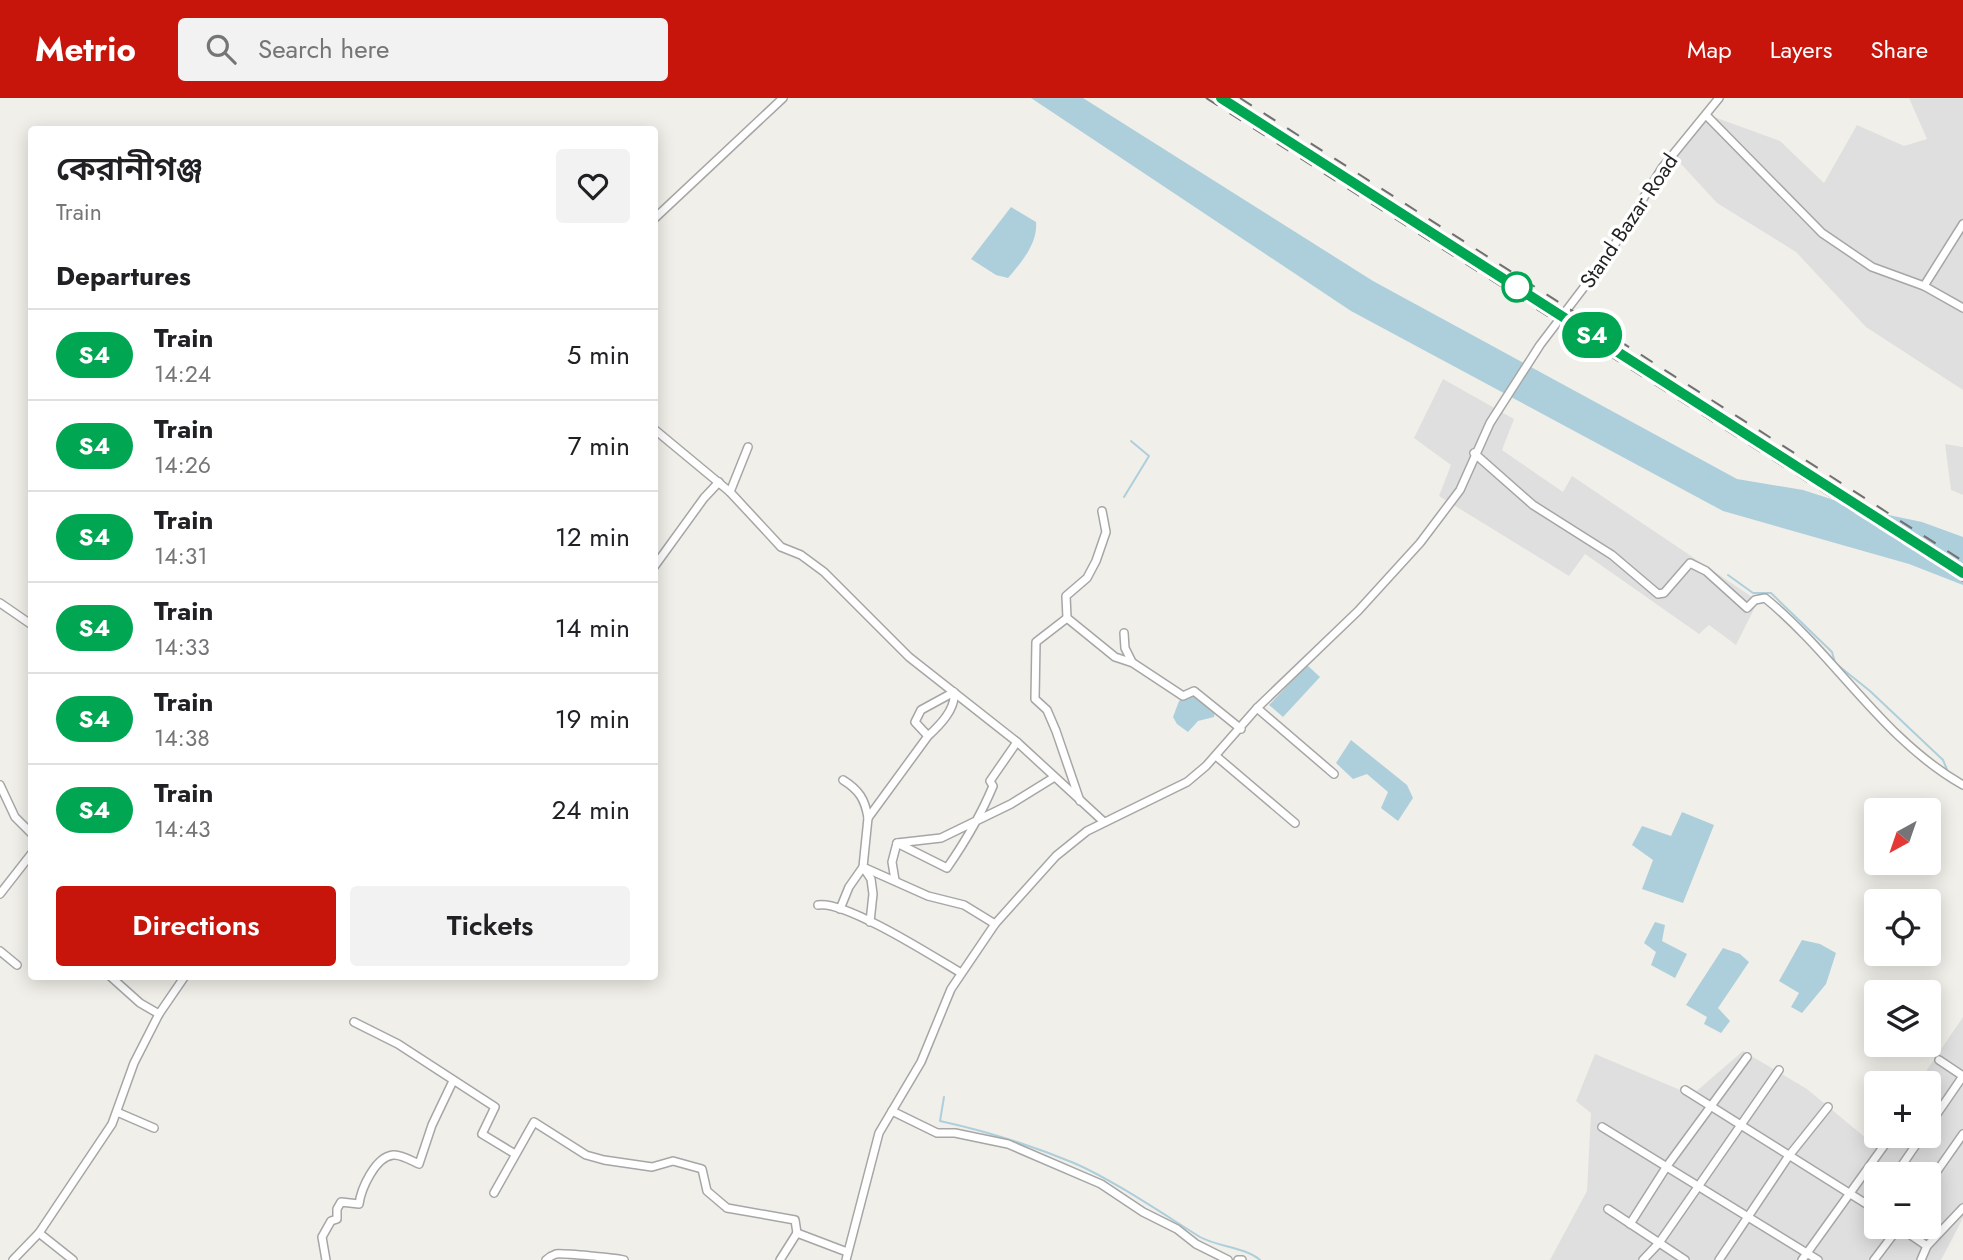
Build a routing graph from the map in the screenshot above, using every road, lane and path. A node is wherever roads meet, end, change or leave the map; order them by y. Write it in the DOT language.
graph roads {
  1 [pos="783,98"];
  2 [pos="1720,98"];
  3 [pos="1706,115"];
  4 [pos="658,215"];
  5 [pos="1963,224"];
  6 [pos="1924,286"];
  7 [pos="1963,308"];
  8 [pos="658,432"];
  9 [pos="748,447"];
  10 [pos="1474,453"];
  11 [pos="719,482"];
  12 [pos="730,492"];
  13 [pos="1102,510"];
  14 [pos="658,561"];
  15 [pos="0,603"];
  16 [pos="1067,618"];
  17 [pos="28,622"];
  18 [pos="1124,633"];
  19 [pos="1132,663"];
  20 [pos="954,691"];
  21 [pos="1257,708"];
  22 [pos="1241,729"];
  23 [pos="928,736"];
  24 [pos="1017,742"];
  25 [pos="1216,756"];
  26 [pos="1334,774"];
  27 [pos="1053,778"];
  28 [pos="843,780"];
  29 [pos="0,785"];
  30 [pos="1963,785"];
  31 [pos="1080,801"];
  32 [pos="868,818"];
  33 [pos="974,821"];
  34 [pos="1104,822"];
  35 [pos="1295,823"];
  36 [pos="28,830"];
  37 [pos="897,843"];
  38 [pos="28,858"];
  39 [pos="863,867"];
  40 [pos="895,880"];
  41 [pos="0,894"];
  42 [pos="818,905"];
  43 [pos="840,909"];
  44 [pos="870,922"];
  45 [pos="995,923"];
  46 [pos="0,951"];
  47 [pos="17,965"];
  48 [pos="961,973"];
  49 [pos="114,980"];
  50 [pos="182,980"];
  51 [pos="159,1014"];
  52 [pos="354,1022"];
  53 [pos="1747,1057"];
  54 [pos="1939,1060"];
  55 [pos="1779,1070"];
  56 [pos="1963,1076"];
  57 [pos="453,1082"];
  58 [pos="1685,1090"];
  59 [pos="1710,1107"];
  60 [pos="1828,1107"];
  61 [pos="1941,1108"];
  62 [pos="892,1111"];
  63 [pos="117,1112"];
  64 [pos="1739,1126"];
  65 [pos="1602,1127"];
  66 [pos="154,1128"];
  67 [pos="1963,1134"];
  68 [pos="1882,1148"];
  69 [pos="515,1154"];
  70 [pos="1788,1157"];
  71 [pos="1941,1165"];
  72 [pos="1667,1167"];
  73 [pos="1696,1185"];
  74 [pos="1850,1192"];
  75 [pos="494,1193"];
  76 [pos="1864,1200"];
  77 [pos="1963,1208"];
  78 [pos="1608,1209"];
  79 [pos="1749,1217"];
  80 [pos="1630,1224"];
  81 [pos="39,1233"];
  82 [pos="797,1233"];
  83 [pos="1890,1239"];
  84 [pos="1917,1239"];
  85 [pos="1658,1242"];
  86 [pos="1927,1246"];
  87 [pos="846,1256"];
  88 [pos="1805,1257"];
  89 [pos="13,1260"];
  90 [pos="73,1260"];
  91 [pos="326,1260"];
  92 [pos="546,1260"];
  93 [pos="624,1260"];
  94 [pos="780,1260"];
  95 [pos="1228,1260"];
  96 [pos="1643,1260"];
  97 [pos="1685,1260"];
  98 [pos="1719,1260"];
  99 [pos="1818,1260"];
  100 [pos="1874,1260"];
  101 [pos="1921,1260"];
  1 -- 4 [label="street"];
  2 -- 3 [label="street, Stand Bazar Road"];
  3 -- 6 [label="street"];
  3 -- 10 [label="street, Stand Bazar Road"];
  5 -- 6 [label="street"];
  6 -- 7 [label="street"];
  8 -- 11 [label="street"];
  9 -- 12 [label="street"];
  10 -- 21 [label="street, Stand Bazar Road"];
  10 -- 30 [label="street"];
  11 -- 12 [label="street"];
  11 -- 14 [label="street"];
  12 -- 20 [label="street"];
  13 -- 16 [label="street"];
  15 -- 17 [label="street"];
  16 -- 19 [label="street"];
  16 -- 31 [label="street"];
  18 -- 19 [label="street"];
  19 -- 22 [label="street"];
  20 -- 23 [label="street"];
  20 -- 23 [label="street"];
  20 -- 24 [label="street"];
  21 -- 22 [label="street, Stand Bazar Road"];
  21 -- 26 [label="street"];
  22 -- 25 [label="street, Stand Bazar Road"];
  23 -- 32 [label="street"];
  24 -- 27 [label="street"];
  24 -- 33 [label="street"];
  25 -- 34 [label="street, Stand Bazar Road"];
  25 -- 35 [label="street"];
  27 -- 31 [label="street"];
  27 -- 33 [label="street"];
  28 -- 32 [label="street"];
  29 -- 36 [label="street"];
  31 -- 34 [label="street"];
  32 -- 39 [label="street"];
  33 -- 37 [label="street"];
  33 -- 37 [label="street"];
  34 -- 45 [label="street, Stand Bazar Road"];
  37 -- 40 [label="street"];
  38 -- 41 [label="street"];
  39 -- 40 [label="street"];
  39 -- 43 [label="street"];
  39 -- 44 [label="street"];
  40 -- 45 [label="street"];
  42 -- 43 [label="street"];
  43 -- 44 [label="street"];
  44 -- 48 [label="street"];
  45 -- 48 [label="street, Stand Bazar Road"];
  46 -- 47 [label="street"];
  48 -- 62 [label="street, Stand Bazar Road"];
  49 -- 51 [label="street"];
  50 -- 51 [label="street"];
  51 -- 63 [label="street"];
  52 -- 57 [label="street"];
  53 -- 59 [label="street"];
  54 -- 56 [label="street"];
  55 -- 64 [label="street"];
  56 -- 61 [label="street"];
  57 -- 69 [label="street"];
  57 -- 91 [label="street"];
  58 -- 59 [label="street"];
  59 -- 64 [label="street"];
  59 -- 72 [label="street"];
  60 -- 70 [label="street"];
  62 -- 87 [label="street, Stand Bazar Road"];
  62 -- 95 [label="street"];
  63 -- 66 [label="street"];
  63 -- 81 [label="street"];
  64 -- 70 [label="street"];
  64 -- 73 [label="street"];
  65 -- 72 [label="street"];
  67 -- 71 [label="street"];
  68 -- 74 [label="street"];
  69 -- 75 [label="street"];
  69 -- 82 [label="street"];
  70 -- 74 [label="street"];
  70 -- 79 [label="street"];
  72 -- 73 [label="street"];
  72 -- 80 [label="street"];
  73 -- 79 [label="street"];
  73 -- 85 [label="street"];
  74 -- 76 [label="street"];
  74 -- 88 [label="street"];
  77 -- 86 [label="street"];
  78 -- 80 [label="street"];
  79 -- 88 [label="street"];
  79 -- 98 [label="street"];
  80 -- 85 [label="street"];
  81 -- 89 [label="street"];
  81 -- 90 [label="street"];
  82 -- 87 [label="street"];
  82 -- 94 [label="street"];
  83 -- 100 [label="street"];
  84 -- 86 [label="street"];
  85 -- 96 [label="street"];
  85 -- 97 [label="street"];
  86 -- 101 [label="street"];
  88 -- 99 [label="street"];
  92 -- 93 [label="street"];
}
